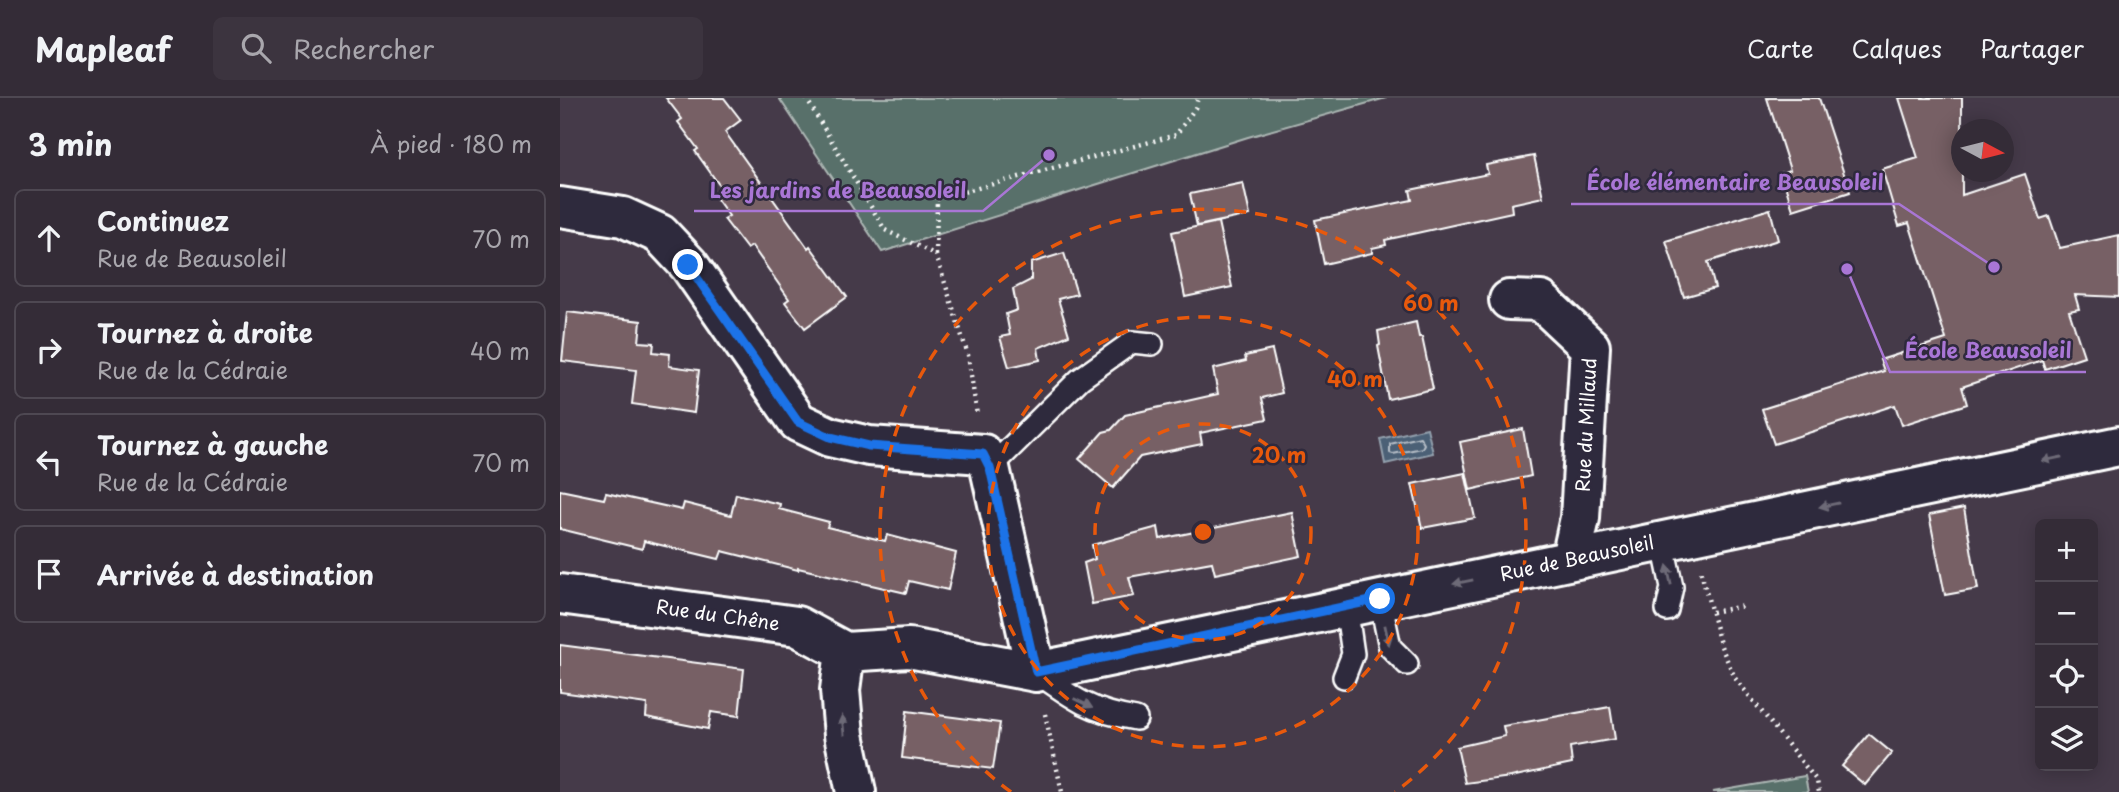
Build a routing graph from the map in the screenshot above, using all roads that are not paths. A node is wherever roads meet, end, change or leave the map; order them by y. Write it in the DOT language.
graph roads {
  1 [pos="560,207"];
  2 [pos="1509,300"];
  3 [pos="1152,344"];
  4 [pos="2119,446"];
  5 [pos="986,461"];
  6 [pos="1677,537"];
  7 [pos="1571,559"];
  8 [pos="560,594"];
  9 [pos="1363,603"];
  10 [pos="1667,610"];
  11 [pos="845,652"];
  12 [pos="1407,664"];
  13 [pos="1036,672"];
  14 [pos="1344,677"];
  15 [pos="1136,719"];
  16 [pos="856,792"];
  1 -- 5 [label="street"];
  2 -- 7 [label="street, Rue du Millaud"];
  3 -- 5 [label="lane"];
  4 -- 6 [label="street, Rue de Beausoleil, one-way"];
  5 -- 13 [label="street"];
  6 -- 7 [label="street, Rue de Beausoleil"];
  10 -- 6 [label="lane, one-way"];
  7 -- 9 [label="street, Rue de Beausoleil, one-way"];
  8 -- 11 [label="street, Rue du Chêne"];
  9 -- 12 [label="lane, one-way"];
  9 -- 13 [label="street, Rue de Beausoleil"];
  9 -- 14 [label="lane"];
  11 -- 13 [label="street"];
  16 -- 11 [label="street, one-way"];
  13 -- 15 [label="lane, one-way"];
}
